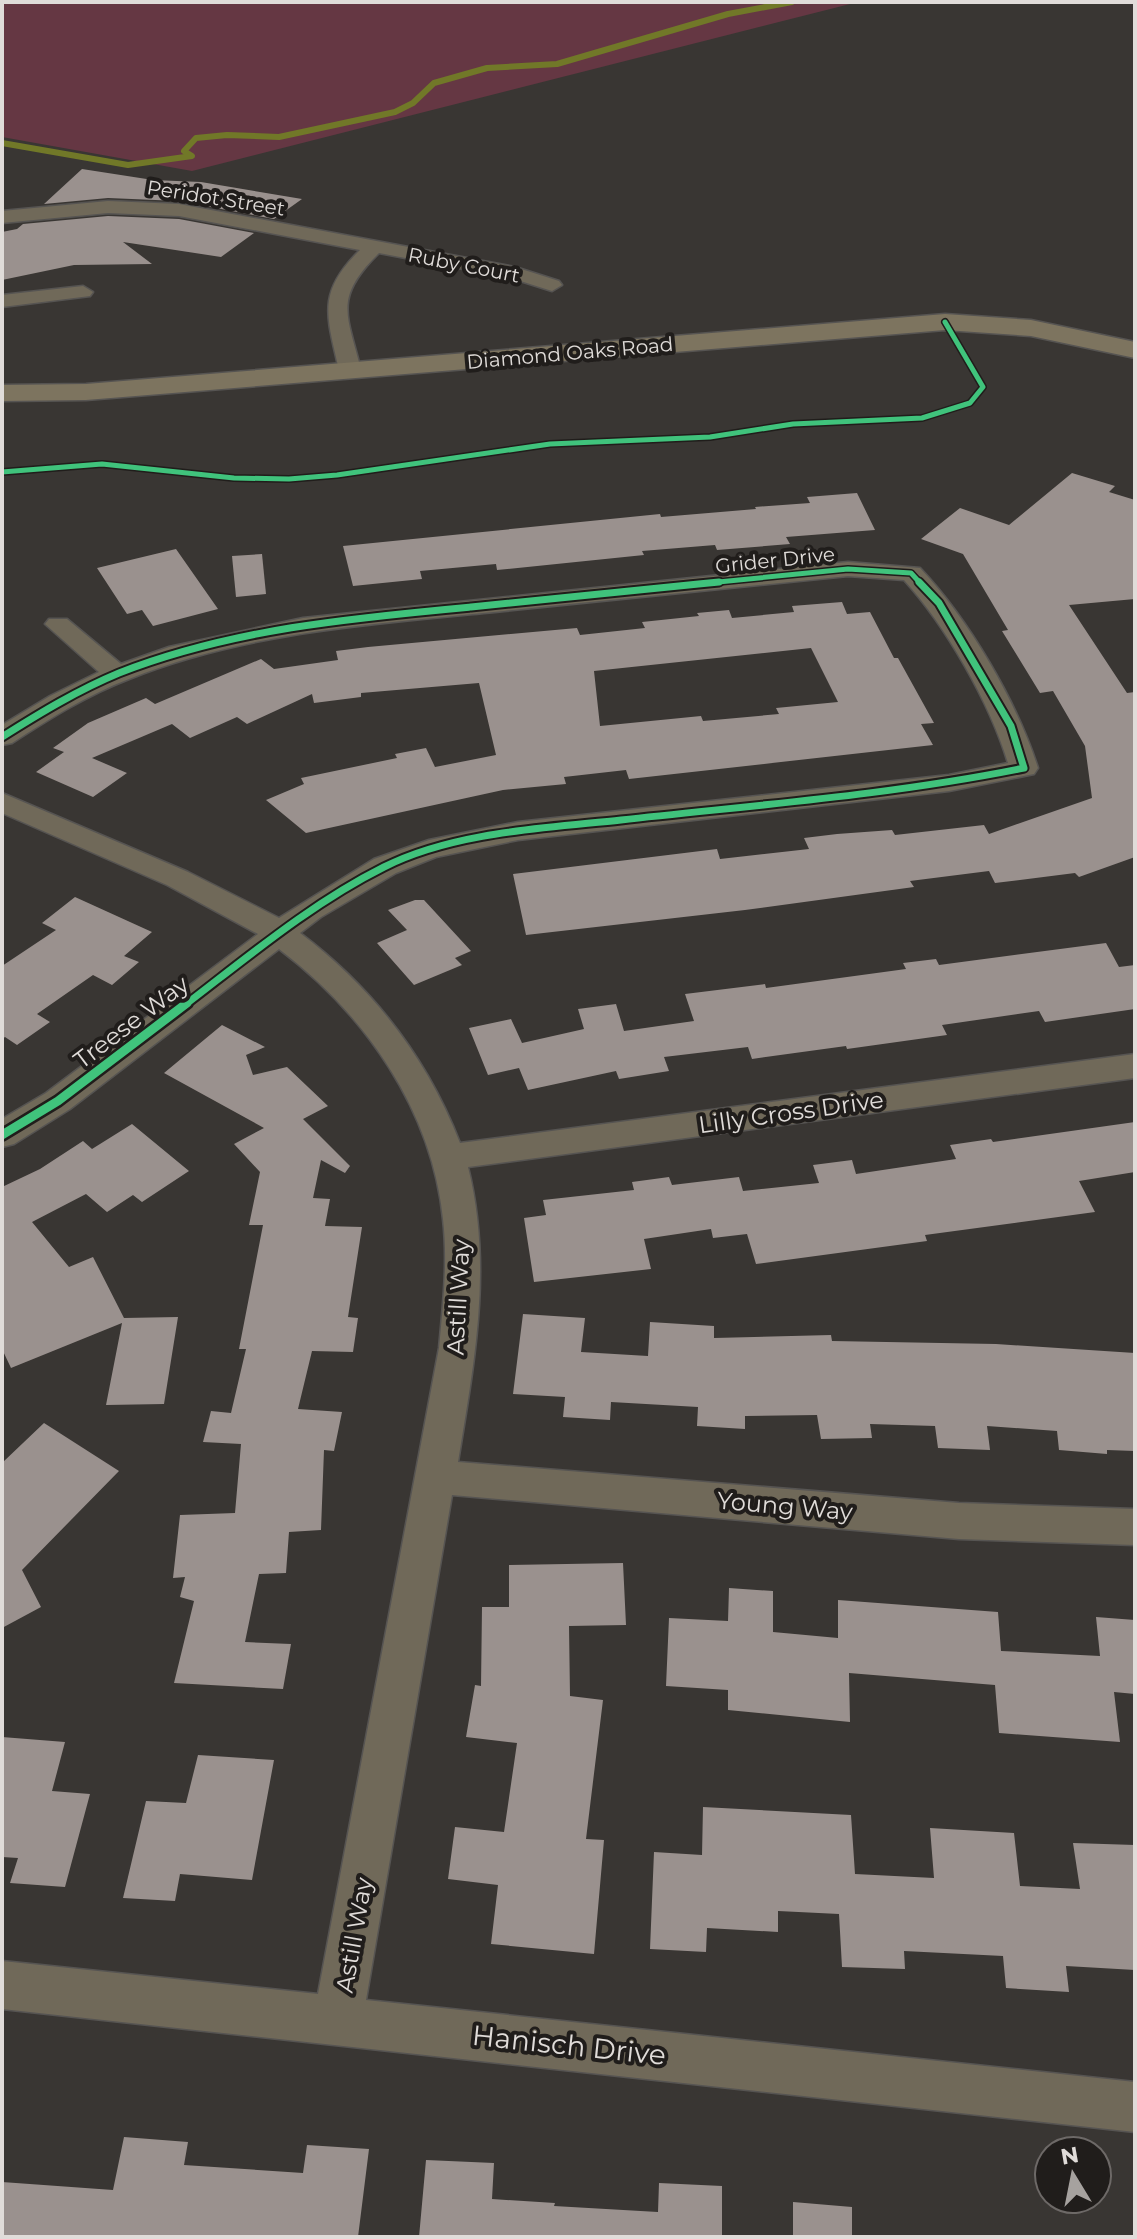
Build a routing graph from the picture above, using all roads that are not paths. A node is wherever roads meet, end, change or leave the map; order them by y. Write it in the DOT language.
graph roads {
  1 [pos="5,194"];
  2 [pos="9,216"];
  3 [pos="374,247"];
  4 [pos="552,285"];
  5 [pos="83,292"];
  6 [pos="2,301"];
  7 [pos="1135,350"];
  8 [pos="350,370"];
  9 [pos="2,393"];
  10 [pos="58,624"];
  11 [pos="115,672"];
  12 [pos="2,737"];
  13 [pos="2,802"];
  14 [pos="279,934"];
  15 [pos="1135,1066"];
  16 [pos="2,1135"];
  17 [pos="448,1157"];
  18 [pos="435,1477"];
  19 [pos="1135,1527"];
  20 [pos="2,1985"];
  21 [pos="338,2020"];
  22 [pos="1135,2107"];
  1 -- 2 [label="street"];
  2 -- 3 [label="street, Peridot Street"];
  3 -- 4 [label="street, Ruby Court"];
  3 -- 8 [label="street"];
  5 -- 6 [label="street"];
  7 -- 8 [label="street, Diamond Oaks Road"];
  8 -- 9 [label="street, Diamond Oaks Road"];
  10 -- 11 [label="street"];
  11 -- 12 [label="street, Grider Drive"];
  11 -- 14 [label="street, Grider Drive"];
  13 -- 14 [label="street, Astill Way"];
  14 -- 16 [label="street, Treese Way"];
  14 -- 17 [label="street, Astill Way"];
  15 -- 17 [label="street, Lilly Cross Drive"];
  17 -- 18 [label="street, Astill Way"];
  18 -- 19 [label="street, Young Way"];
  18 -- 21 [label="street, Astill Way"];
  20 -- 21 [label="street, Hanisch Drive"];
  21 -- 22 [label="street, Hanisch Drive"];
}
